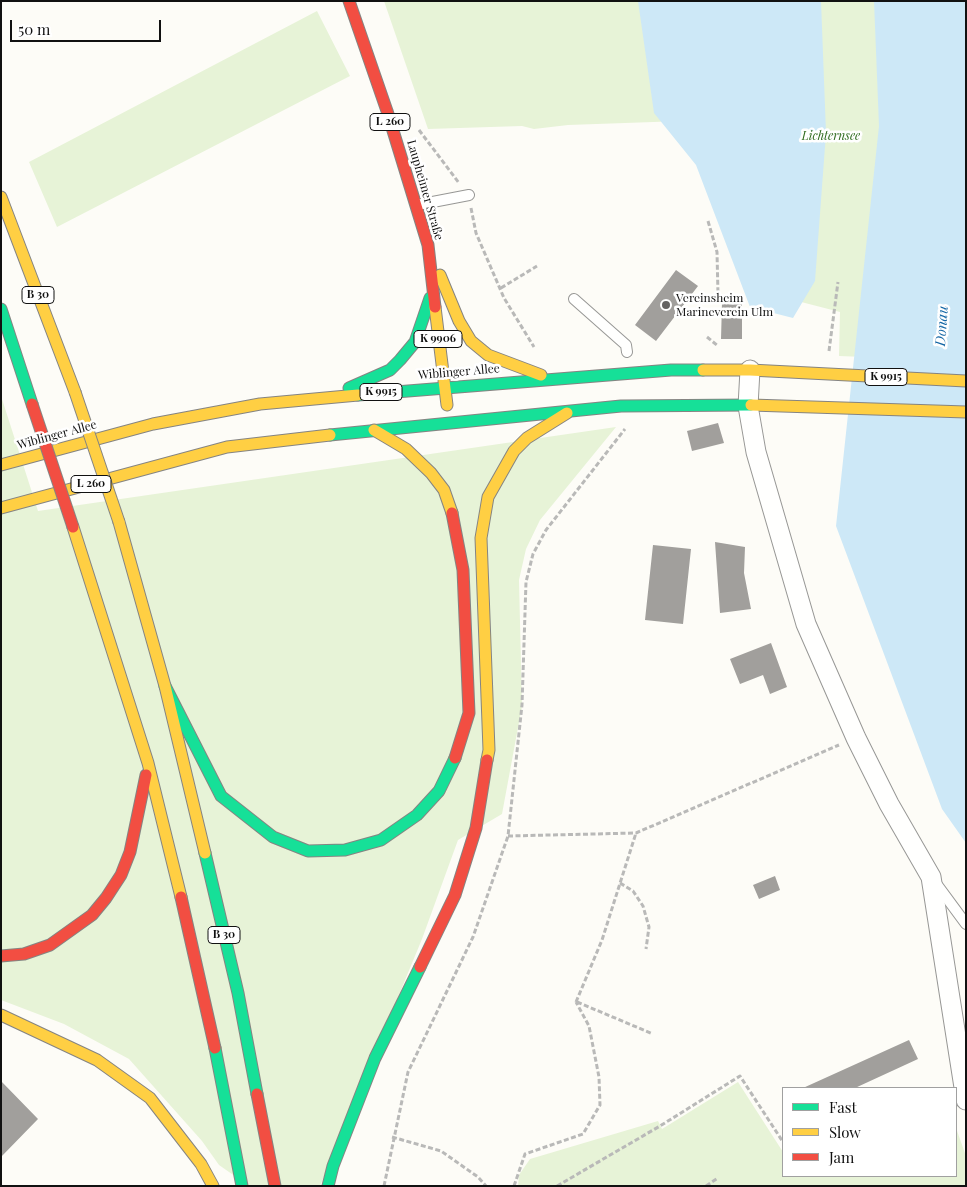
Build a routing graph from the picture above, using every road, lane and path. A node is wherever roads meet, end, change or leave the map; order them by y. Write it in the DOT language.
graph roads {
  1 [pos="349,1"];
  2 [pos="417,127"];
  3 [pos="468,194"];
  4 [pos="1,197"];
  5 [pos="416,205"];
  6 [pos="708,221"];
  7 [pos="428,245"];
  8 [pos="537,266"];
  9 [pos="838,282"];
  10 [pos="501,288"];
  11 [pos="432,291"];
  12 [pos="718,294"];
  13 [pos="574,300"];
  14 [pos="1,309"];
  15 [pos="832,330"];
  16 [pos="627,352"];
  17 [pos="750,370"];
  18 [pos="549,378"];
  19 [pos="966,381"];
  20 [pos="445,387"];
  21 [pos="316,398"];
  22 [pos="748,406"];
  23 [pos="966,412"];
  24 [pos="566,413"];
  25 [pos="449,424"];
  26 [pos="627,426"];
  27 [pos="374,430"];
  28 [pos="1,465"];
  29 [pos="1,508"];
  30 [pos="165,686"];
  31 [pos="856,738"];
  32 [pos="148,763"];
  33 [pos="636,833"];
  34 [pos="508,836"];
  35 [pos="931,877"];
  36 [pos="620,883"];
  37 [pos="966,924"];
  38 [pos="646,949"];
  39 [pos="1,956"];
  40 [pos="576,1002"];
  41 [pos="1,1015"];
  42 [pos="653,1034"];
  43 [pos="966,1100"];
  44 [pos="392,1137"];
  45 [pos="782,1140"];
  46 [pos="718,1178"];
  47 [pos="213,1186"];
  48 [pos="242,1186"];
  49 [pos="276,1186"];
  50 [pos="328,1186"];
  51 [pos="384,1186"];
  52 [pos="486,1186"];
  53 [pos="514,1186"];
  54 [pos="557,1186"];
  55 [pos="706,1186"];
  1 -- 5 [label="main road, Laupheimer Straße / L 260"];
  2 -- 3 [label="path"];
  3 -- 5 [label="lane"];
  4 -- 30 [label="main road, B 30, bridge"];
  5 -- 7 [label="main road, Laupheimer Straße / L 260"];
  6 -- 12 [label="path"];
  7 -- 11 [label="main road, Laupheimer Straße / L 260"];
  7 -- 18 [label="main road"];
  8 -- 10 [label="path"];
  9 -- 15 [label="path"];
  11 -- 20 [label="main road, Laupheimer Straße / K 9906"];
  11 -- 21 [label="main road, L 260"];
  13 -- 16 [label="lane"];
  14 -- 32 [label="main road, B 30, bridge"];
  17 -- 18 [label="main road, Wiblinger Allee / K 9915"];
  17 -- 19 [label="main road, Wiblinger Allee / K 9915"];
  17 -- 22 [label="street"];
  18 -- 20 [label="main road, Wiblinger Allee / K 9915"];
  20 -- 21 [label="main road, Wiblinger Allee / K 9915"];
  20 -- 25 [label="main road, Laupheimer Straße / K 9906"];
  21 -- 28 [label="main road, Wiblinger Allee / L 260"];
  22 -- 23 [label="main road"];
  22 -- 24 [label="main road"];
  22 -- 31 [label="street"];
  24 -- 25 [label="main road"];
  24 -- 50 [label="main road"];
  25 -- 27 [label="main road"];
  26 -- 34 [label="path"];
  27 -- 29 [label="main road, L 260"];
  27 -- 30 [label="main road"];
  30 -- 49 [label="main road, B 30"];
  31 -- 33 [label="path"];
  31 -- 35 [label="street"];
  32 -- 39 [label="main road"];
  32 -- 48 [label="main road, B 30"];
  33 -- 34 [label="path"];
  33 -- 36 [label="path"];
  34 -- 44 [label="path"];
  35 -- 37 [label="lane"];
  35 -- 43 [label="street"];
  36 -- 38 [label="path"];
  36 -- 40 [label="path"];
  40 -- 42 [label="path"];
  40 -- 53 [label="path"];
  41 -- 47 [label="main road"];
  44 -- 51 [label="path"];
  44 -- 52 [label="path"];
  45 -- 54 [label="path"];
  46 -- 55 [label="path"];
}
